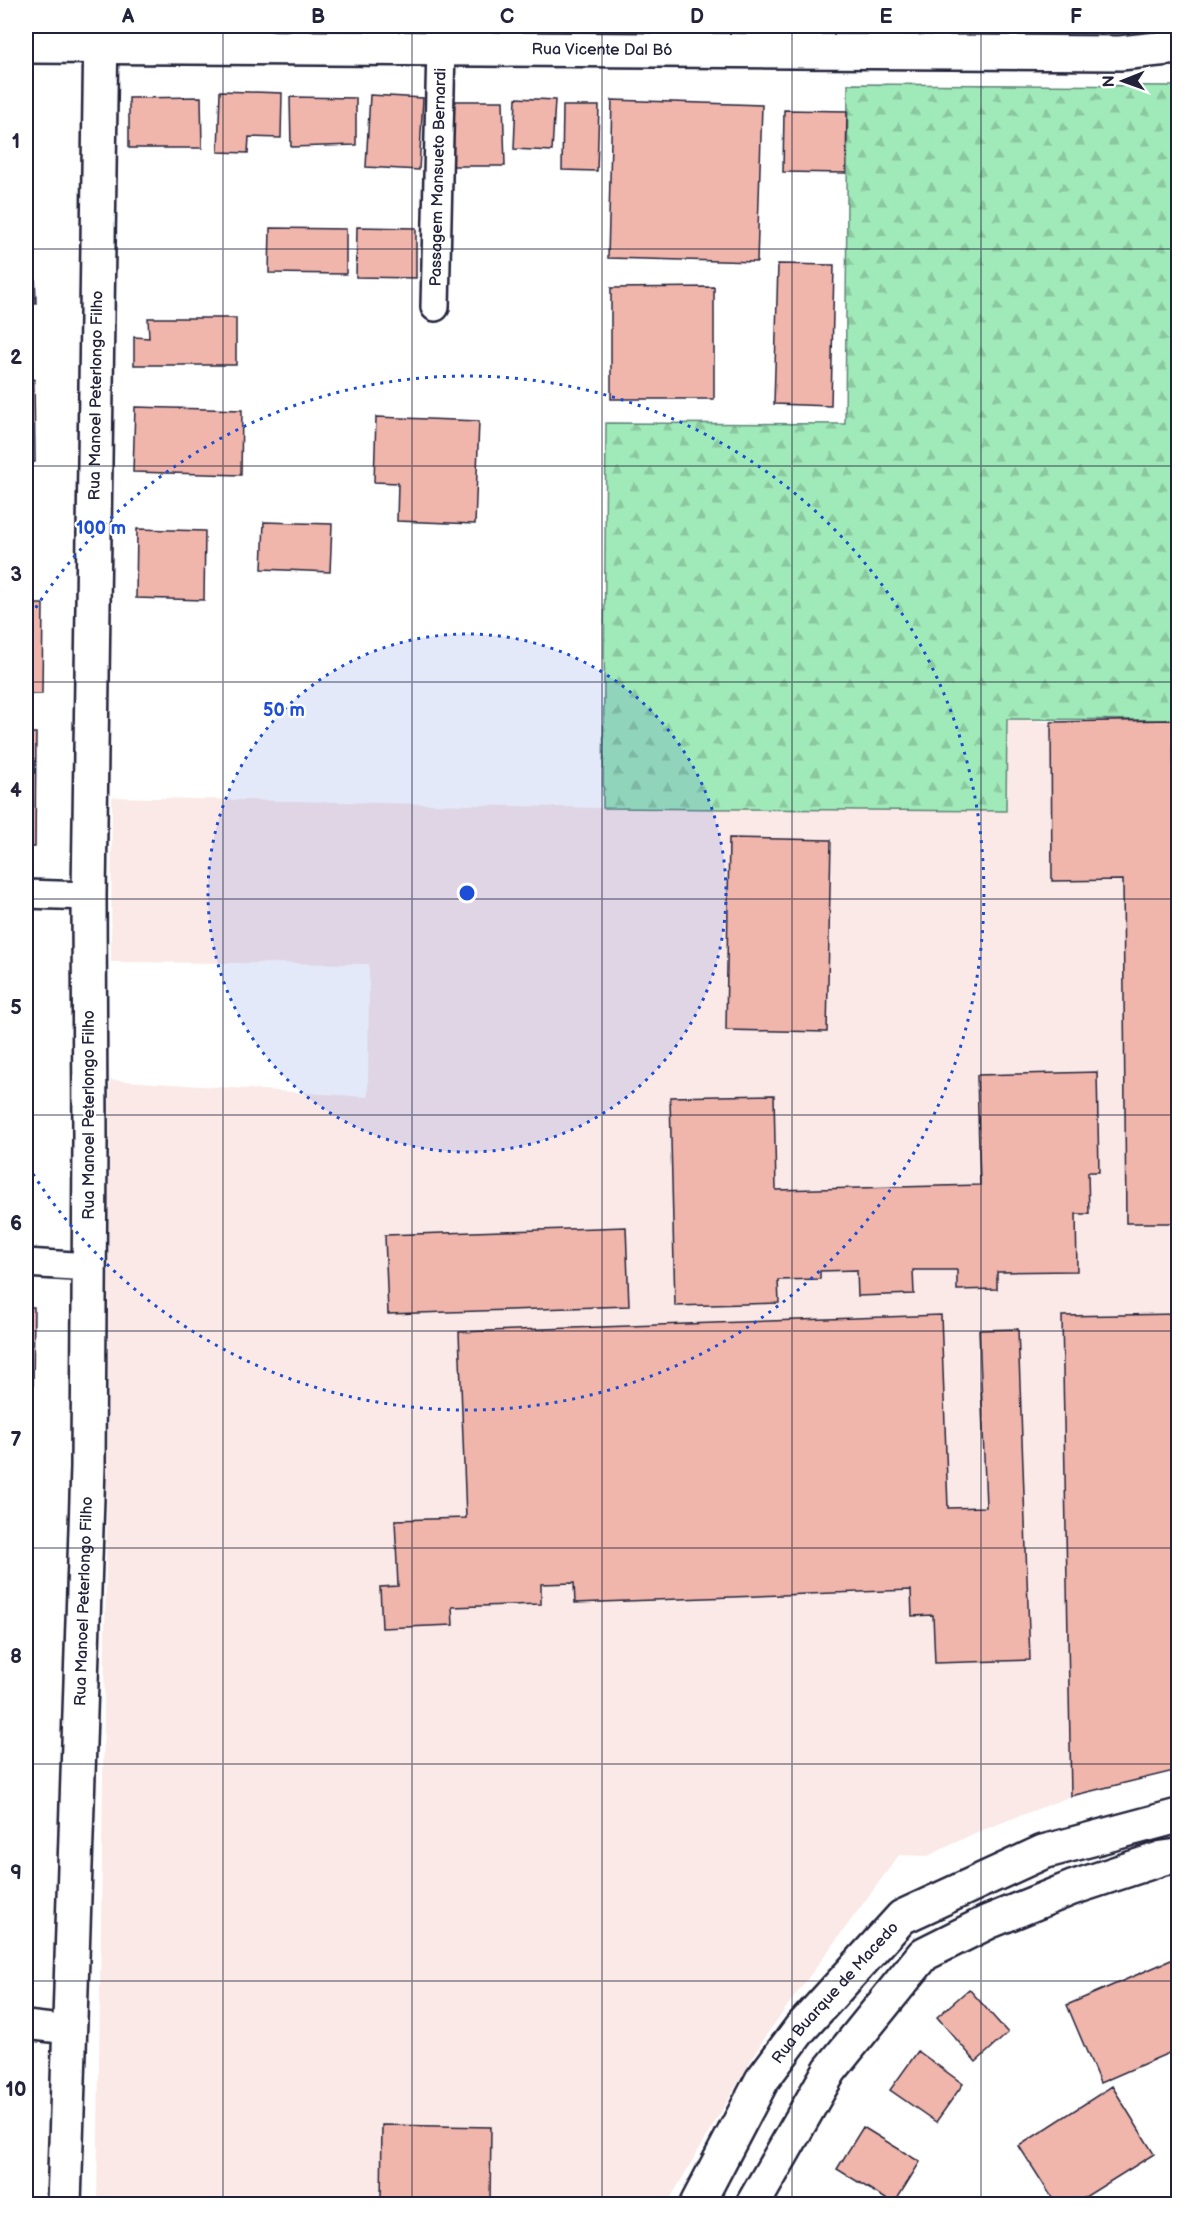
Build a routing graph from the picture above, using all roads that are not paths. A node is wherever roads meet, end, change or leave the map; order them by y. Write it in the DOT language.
graph roads {
  1 [pos="101,35"];
  2 [pos="26,46"];
  3 [pos="441,47"];
  4 [pos="1179,47"];
  5 [pos="435,308"];
  6 [pos="26,894"];
  7 [pos="89,896"];
  8 [pos="26,1263"];
  9 [pos="89,1267"];
  10 [pos="1179,1816"];
  11 [pos="1179,1856"];
  12 [pos="26,2025"];
  13 [pos="69,2030"];
  14 [pos="64,2205"];
  15 [pos="697,2205"];
  16 [pos="753,2205"];
  1 -- 2 [label="street, Rua Vicente Dal Bó"];
  1 -- 3 [label="street, Rua Vicente Dal Bó"];
  1 -- 7 [label="street, Rua Manoel Peterlongo Filho"];
  3 -- 4 [label="street, Rua Vicente Dal Bó"];
  3 -- 5 [label="street, Passagem Mansueto Bernardi"];
  6 -- 7 [label="street"];
  7 -- 9 [label="street, Rua Manoel Peterlongo Filho"];
  8 -- 9 [label="street"];
  9 -- 13 [label="street, Rua Manoel Peterlongo Filho"];
  10 -- 15 [label="street, Rua Buarque de Macedo"];
  11 -- 16 [label="street"];
  12 -- 13 [label="street"];
  13 -- 14 [label="street, Rua Manoel Peterlongo Filho"];
}
